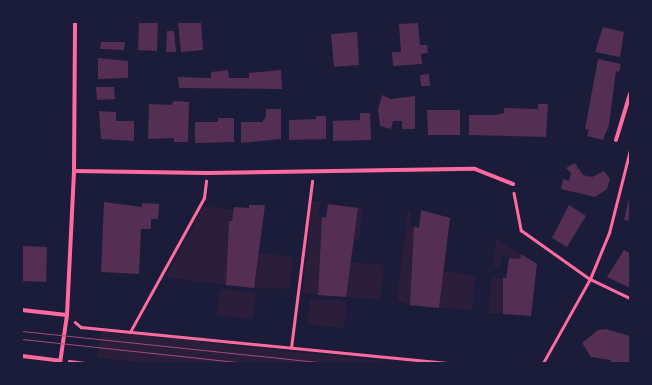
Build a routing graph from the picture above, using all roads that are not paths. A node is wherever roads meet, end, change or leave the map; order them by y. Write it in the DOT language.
graph roads {
  1 [pos="75,22"];
  2 [pos="630,94"];
  3 [pos="616,140"];
  4 [pos="74,170"];
  5 [pos="513,184"];
  6 [pos="22,310"];
  7 [pos="66,316"];
  8 [pos="22,356"];
  9 [pos="60,362"];
  1 -- 4 [label="street"];
  2 -- 3 [label="street"];
  4 -- 5 [label="street"];
  4 -- 7 [label="street"];
  6 -- 7 [label="street"];
  7 -- 9 [label="street"];
  8 -- 9 [label="street"];
}
